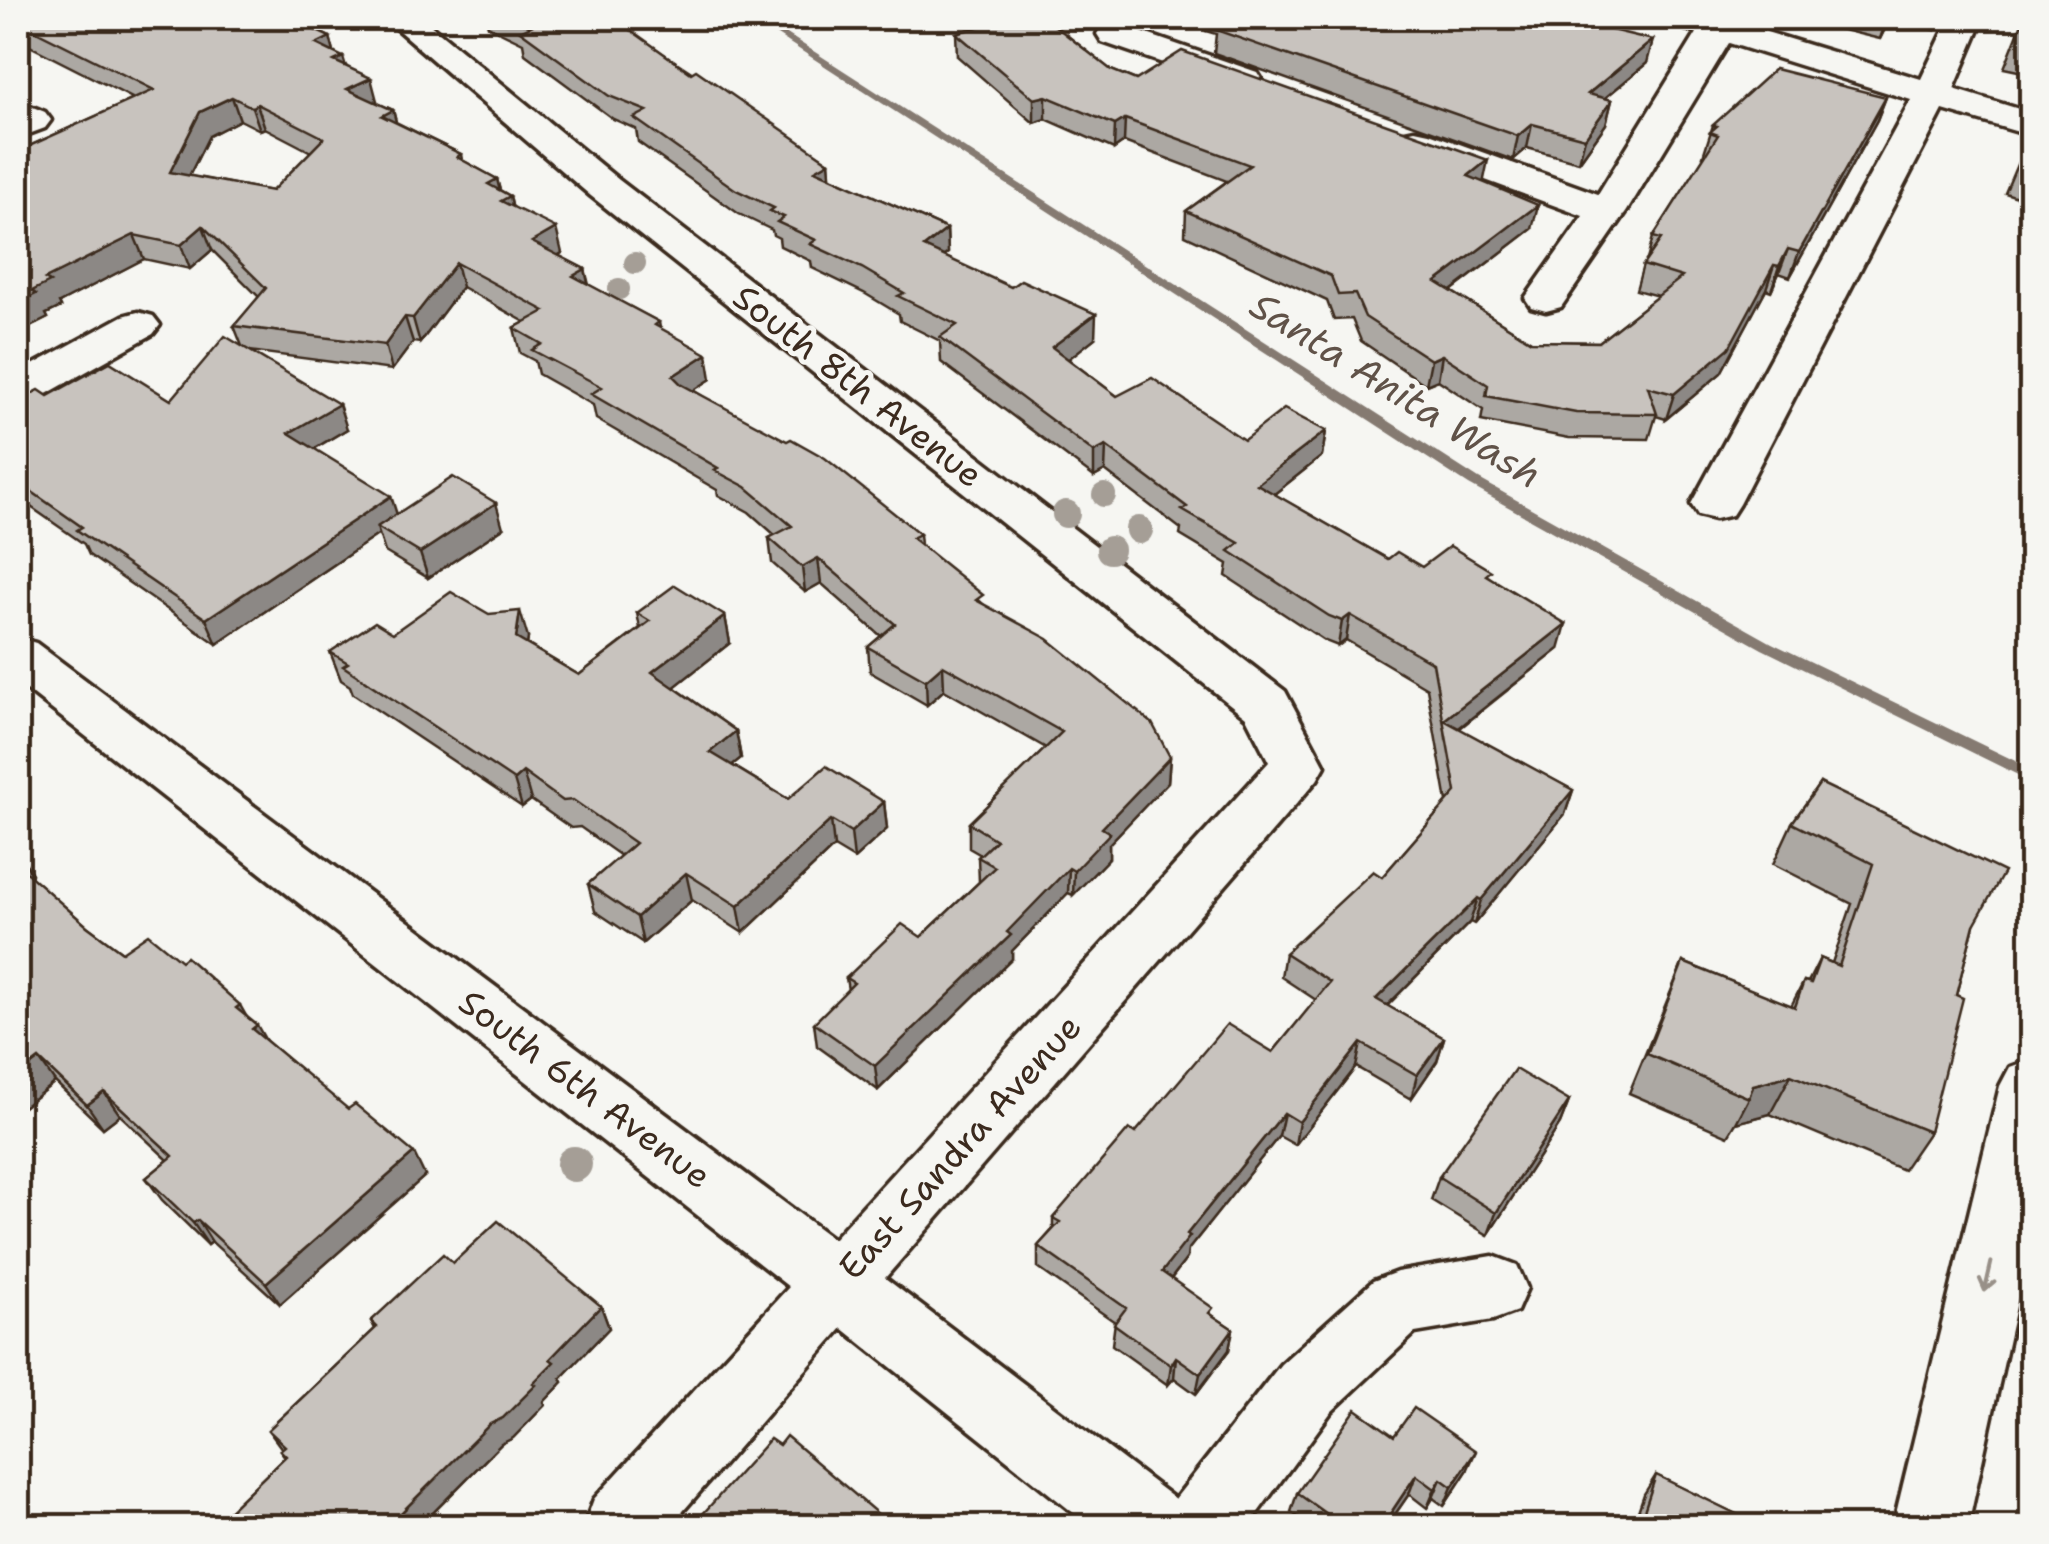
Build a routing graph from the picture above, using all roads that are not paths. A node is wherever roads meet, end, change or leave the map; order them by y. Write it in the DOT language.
graph roads {
  1 [pos="401,18"];
  2 [pos="1968,18"];
  3 [pos="1708,21"];
  4 [pos="1116,34"];
  5 [pos="1279,93"];
  6 [pos="1933,94"];
  7 [pos="18,112"];
  8 [pos="2032,125"];
  9 [pos="18,126"];
  10 [pos="1388,132"];
  11 [pos="1607,210"];
  12 [pos="1546,298"];
  13 [pos="138,326"];
  14 [pos="18,391"];
  15 [pos="1715,504"];
  16 [pos="18,656"];
  17 [pos="1298,766"];
  18 [pos="2032,1086"];
  19 [pos="2021,1186"];
  20 [pos="839,1284"];
  21 [pos="1494,1288"];
  22 [pos="621,1526"];
  23 [pos="1149,1526"];
  24 [pos="1202,1526"];
  25 [pos="1930,1526"];
  1 -- 17 [label="street, South 8th Avenue"];
  2 -- 6 [label="street"];
  3 -- 6 [label="street"];
  3 -- 11 [label="street"];
  4 -- 5 [label="street"];
  6 -- 8 [label="street"];
  6 -- 15 [label="street"];
  7 -- 9 [label="street"];
  10 -- 11 [label="street"];
  11 -- 12 [label="street"];
  13 -- 14 [label="street"];
  16 -- 20 [label="street, South 6th Avenue"];
  17 -- 20 [label="street, East Sandra Avenue"];
  18 -- 19 [label="street"];
  19 -- 25 [label="street, one-way"];
  20 -- 22 [label="street, East Sandra Avenue"];
  20 -- 23 [label="street, South 6th Avenue"];
  21 -- 24 [label="street"];
}
